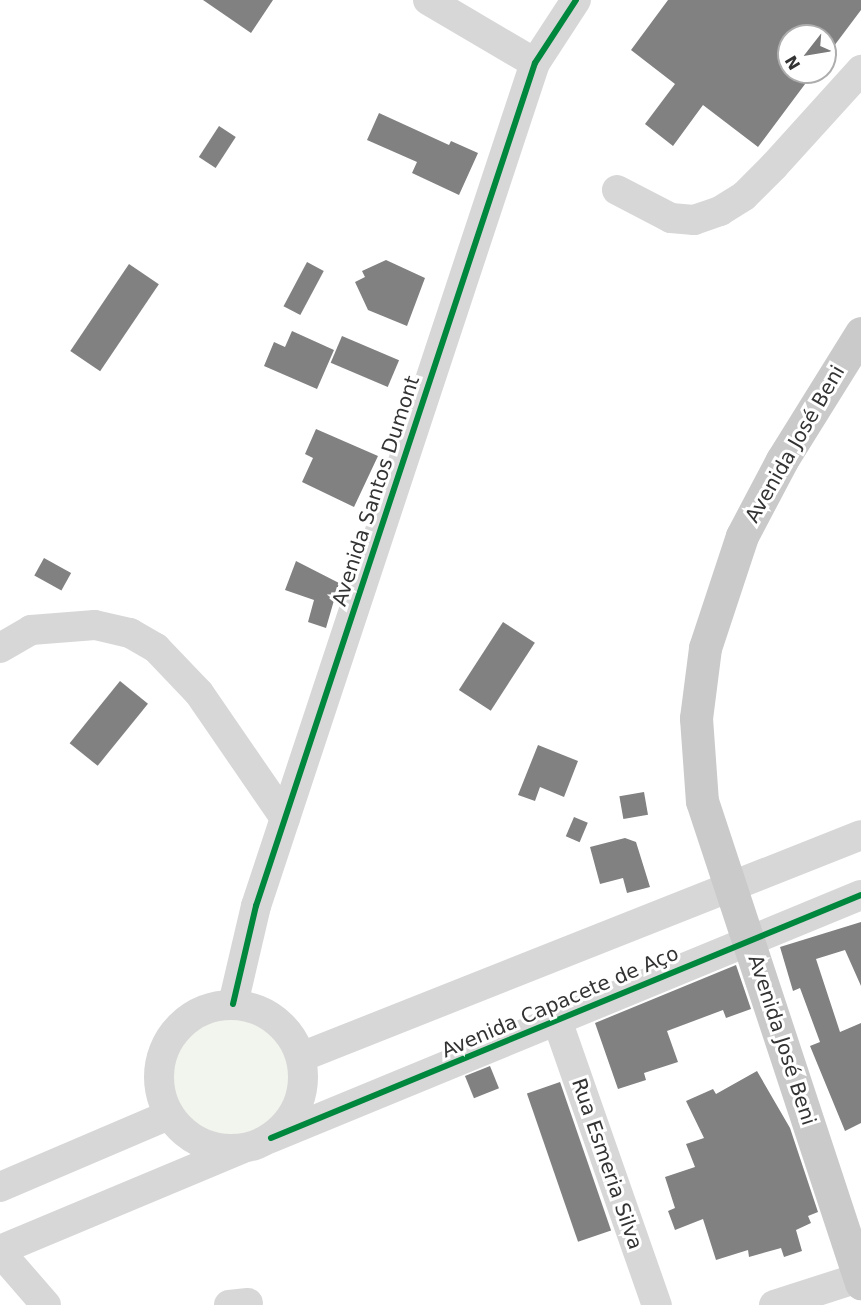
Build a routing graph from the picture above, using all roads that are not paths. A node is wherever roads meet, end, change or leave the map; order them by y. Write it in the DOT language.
graph roads {
  1 [pos="428,0"];
  2 [pos="576,0"];
  3 [pos="535,63"];
  4 [pos="861,70"];
  5 [pos="617,190"];
  6 [pos="861,333"];
  7 [pos="0,648"];
  8 [pos="285,818"];
  9 [pos="861,835"];
  10 [pos="731,888"];
  11 [pos="861,895"];
  12 [pos="749,939"];
  13 [pos="233,1004"];
  14 [pos="558,1023"];
  15 [pos="301,1057"];
  16 [pos="169,1115"];
  17 [pos="271,1137"];
  18 [pos="242,1149"];
  19 [pos="0,1187"];
  20 [pos="0,1251"];
  21 [pos="860,1279"];
  22 [pos="46,1305"];
  23 [pos="657,1305"];
  24 [pos="774,1305"];
  1 -- 3 [label="street"];
  2 -- 3 [label="street, Avenida Santos Dumont"];
  3 -- 8 [label="street, Avenida Santos Dumont"];
  4 -- 5 [label="street"];
  6 -- 10 [label="main road, Avenida José Beni"];
  7 -- 8 [label="street"];
  8 -- 13 [label="street, Avenida Santos Dumont"];
  9 -- 10 [label="street, Avenida Capacete de Aço"];
  10 -- 12 [label="main road, Avenida José Beni"];
  10 -- 15 [label="street, Avenida Capacete de Aço"];
  11 -- 12 [label="street, Avenida Capacete de Aço"];
  12 -- 14 [label="street, Avenida Capacete de Aço"];
  12 -- 21 [label="main road, Avenida José Beni"];
  13 -- 15 [label="street"];
  13 -- 16 [label="street"];
  14 -- 17 [label="street, Avenida Capacete de Aço"];
  14 -- 23 [label="street, Rua Esmeria Silva"];
  15 -- 17 [label="street"];
  16 -- 18 [label="street"];
  16 -- 19 [label="street"];
  17 -- 18 [label="street"];
  18 -- 20 [label="street"];
  20 -- 22 [label="street"];
  21 -- 24 [label="street"];
}
